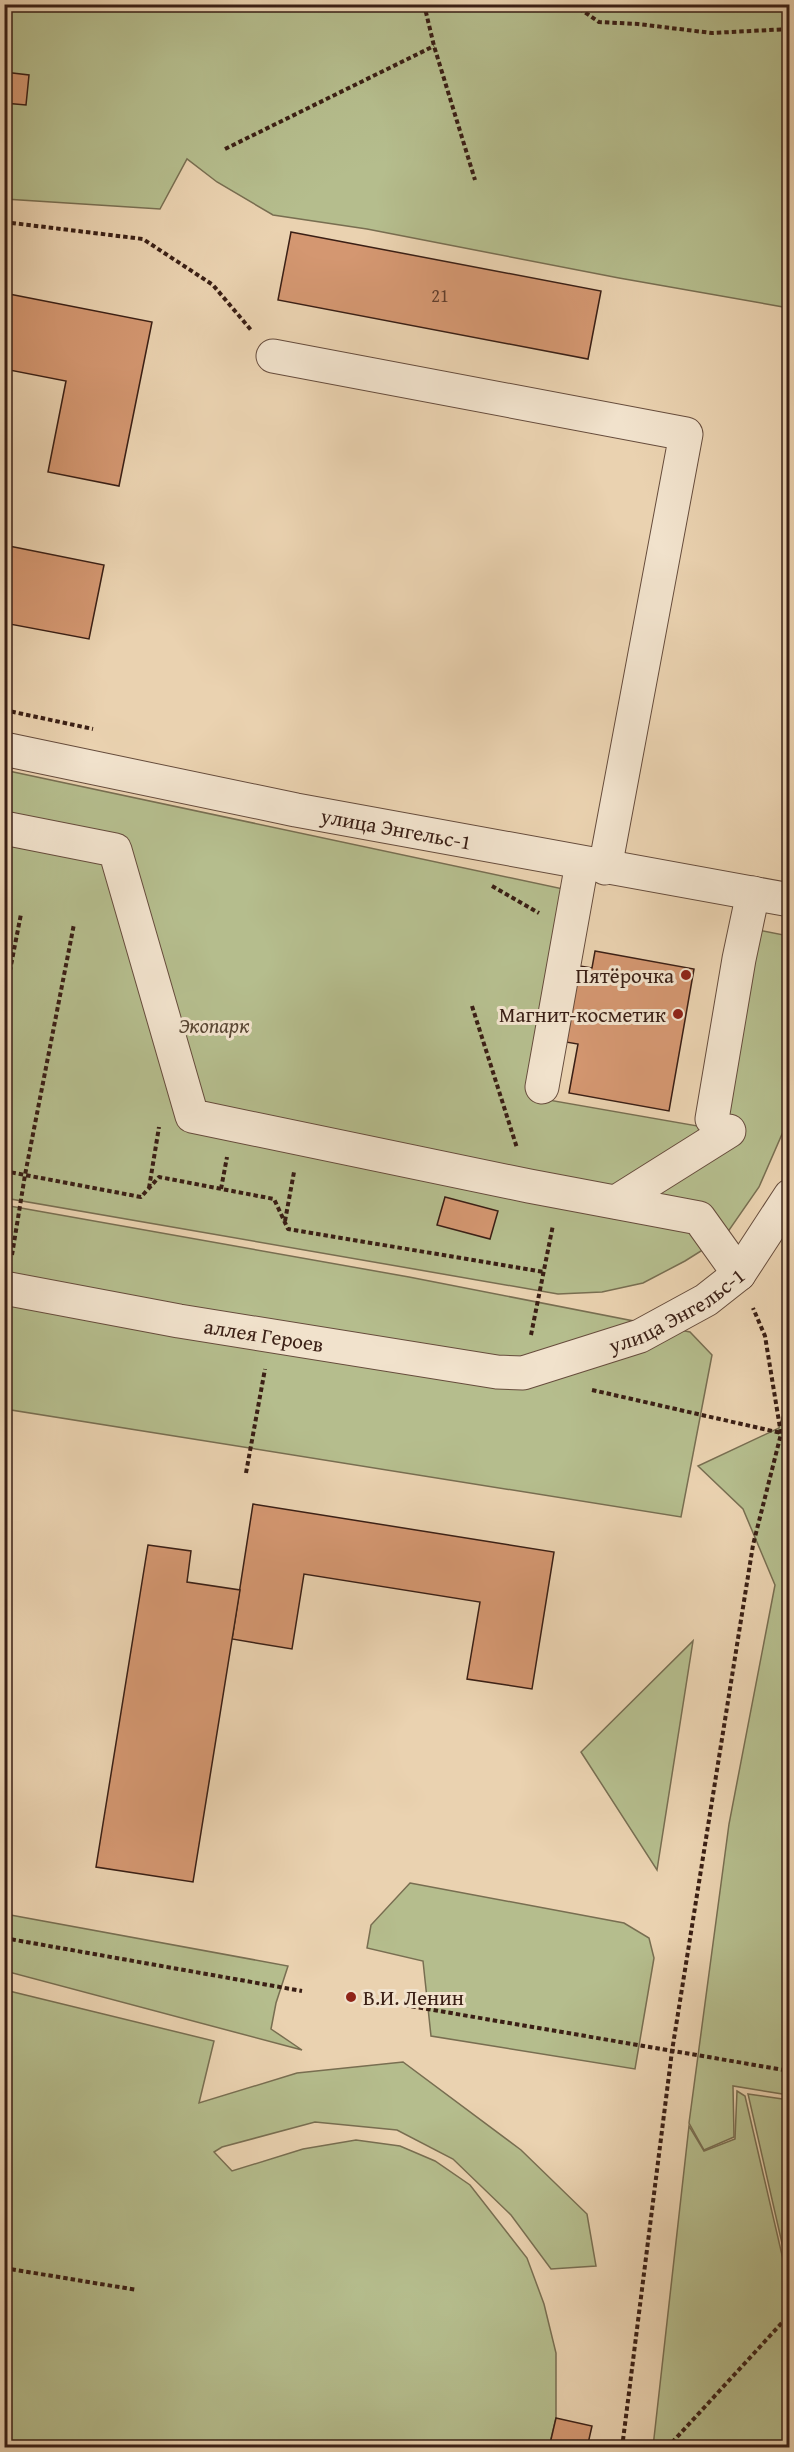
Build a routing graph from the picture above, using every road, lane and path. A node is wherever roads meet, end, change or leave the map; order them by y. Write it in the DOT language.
graph roads {
  1 [pos="424,4"];
  2 [pos="573,4"];
  3 [pos="789,29"];
  4 [pos="434,46"];
  5 [pos="225,149"];
  6 [pos="475,180"];
  7 [pos="4,222"];
  8 [pos="273,356"];
  9 [pos="4,749"];
  10 [pos="4,828"];
  11 [pos="594,865"];
  12 [pos="492,886"];
  13 [pos="753,893"];
  14 [pos="789,900"];
  15 [pos="541,913"];
  16 [pos="21,914"];
  17 [pos="74,924"];
  18 [pos="4,1001"];
  19 [pos="472,1005"];
  20 [pos="542,1087"];
  21 [pos="300,1139"];
  22 [pos="4,1171"];
  23 [pos="26,1175"];
  24 [pos="545,1189"];
  25 [pos="789,1196"];
  26 [pos="616,1202"];
  27 [pos="285,1221"];
  28 [pos="544,1272"];
  29 [pos="739,1274"];
  30 [pos="6,1288"];
  31 [pos="272,1335"];
  32 [pos="523,1374"];
  33 [pos="591,1389"];
  34 [pos="789,1425"];
  35 [pos="781,1434"];
  36 [pos="789,1436"];
  37 [pos="246,1473"];
  38 [pos="4,1938"];
  39 [pos="302,1991"];
  40 [pos="404,2005"];
  41 [pos="672,2050"];
  42 [pos="789,2071"];
  43 [pos="4,2268"];
  44 [pos="137,2290"];
  45 [pos="789,2314"];
  46 [pos="622,2448"];
  47 [pos="667,2448"];
  1 -- 4 [label="path"];
  2 -- 3 [label="path"];
  4 -- 5 [label="path"];
  4 -- 6 [label="path"];
  7 -- 8 [label="path"];
  8 -- 11 [label="street"];
  9 -- 11 [label="street, улица Энгельс-1"];
  10 -- 21 [label="street"];
  11 -- 13 [label="street, улица Энгельс-1"];
  11 -- 20 [label="street"];
  12 -- 15 [label="path"];
  13 -- 14 [label="street, улица Энгельс-1"];
  13 -- 26 [label="street"];
  16 -- 18 [label="path"];
  17 -- 23 [label="path"];
  19 -- 24 [label="path"];
  21 -- 24 [label="street"];
  21 -- 27 [label="path"];
  22 -- 23 [label="path"];
  23 -- 27 [label="path"];
  23 -- 30 [label="path"];
  24 -- 26 [label="street"];
  24 -- 28 [label="path"];
  25 -- 29 [label="street, улица Энгельс-1"];
  26 -- 29 [label="street"];
  27 -- 28 [label="path"];
  28 -- 32 [label="path"];
  29 -- 32 [label="street, улица Энгельс-1"];
  29 -- 35 [label="path"];
  30 -- 31 [label="street, аллея Героев"];
  31 -- 32 [label="street, аллея Героев"];
  31 -- 37 [label="path"];
  33 -- 35 [label="path"];
  34 -- 35 [label="path"];
  35 -- 36 [label="path"];
  35 -- 41 [label="path"];
  38 -- 39 [label="path"];
  40 -- 41 [label="path"];
  41 -- 42 [label="path"];
  41 -- 46 [label="path"];
  43 -- 44 [label="path"];
  45 -- 47 [label="path"];
}
